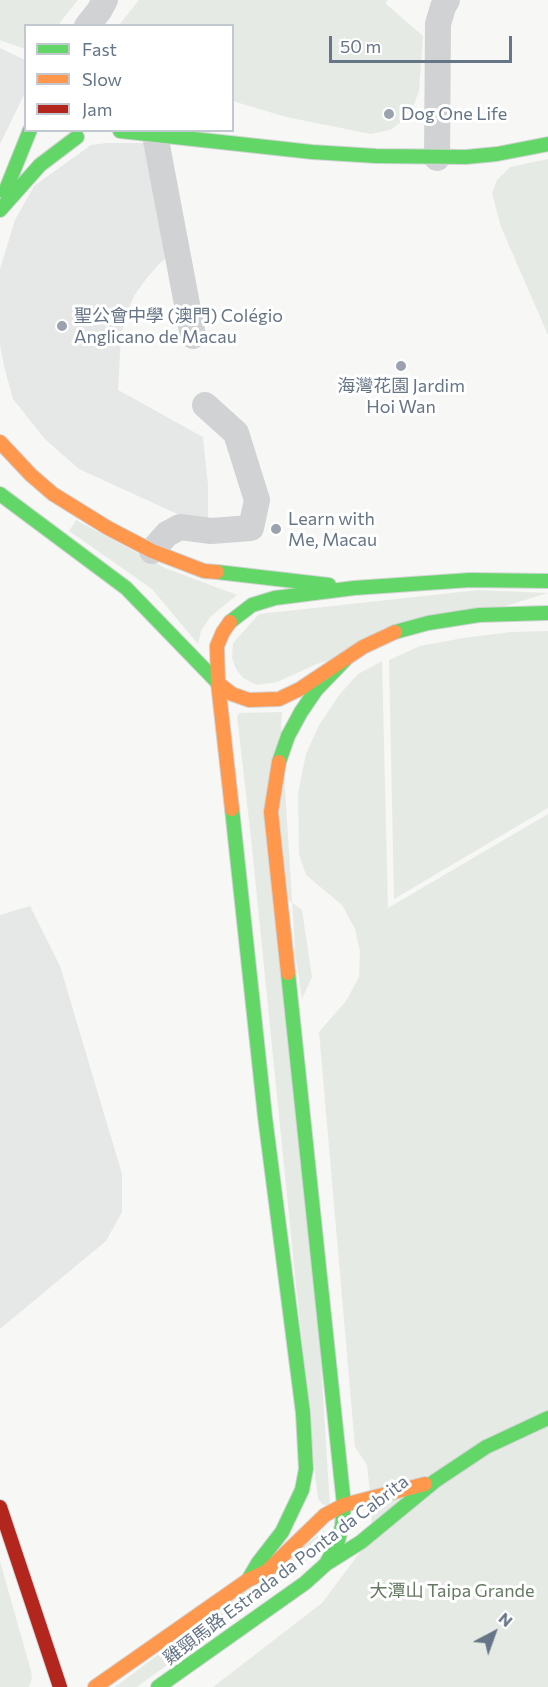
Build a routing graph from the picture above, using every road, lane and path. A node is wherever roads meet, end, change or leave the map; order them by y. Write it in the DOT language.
graph roads {
  1 [pos="447,0"];
  2 [pos="29,132"];
  3 [pos="116,132"];
  4 [pos="130,132"];
  5 [pos="221,132"];
  6 [pos="63,134"];
  7 [pos="105,134"];
  8 [pos="155,135"];
  9 [pos="246,144"];
  10 [pos="548,144"];
  11 [pos="437,158"];
  12 [pos="0,204"];
  13 [pos="0,210"];
  14 [pos="193,336"];
  15 [pos="205,405"];
  16 [pos="0,442"];
  17 [pos="0,494"];
  18 [pos="53,494"];
  19 [pos="39,523"];
  20 [pos="152,551"];
  21 [pos="548,581"];
  22 [pos="354,588"];
  23 [pos="548,613"];
  24 [pos="345,660"];
  25 [pos="218,683"];
  26 [pos="548,1418"];
  27 [pos="435,1481"];
  28 [pos="344,1505"];
  29 [pos="0,1507"];
  30 [pos="0,1534"];
  31 [pos="326,1564"];
  32 [pos="248,1581"];
  33 [pos="42,1687"];
  34 [pos="60,1687"];
  35 [pos="95,1687"];
  36 [pos="158,1687"];
  1 -- 11 [label="street"];
  2 -- 12 [label="main road"];
  3 -- 7 [label="main road"];
  4 -- 8 [label="main road"];
  5 -- 9 [label="main road"];
  6 -- 13 [label="main road"];
  8 -- 9 [label="main road"];
  8 -- 14 [label="street"];
  9 -- 11 [label="main road"];
  10 -- 11 [label="main road"];
  15 -- 20 [label="street"];
  16 -- 18 [label="main road"];
  17 -- 19 [label="main road"];
  18 -- 19 [label="main road"];
  18 -- 20 [label="main road"];
  19 -- 25 [label="main road"];
  20 -- 22 [label="main road"];
  21 -- 22 [label="main road"];
  22 -- 25 [label="main road"];
  23 -- 24 [label="main road"];
  24 -- 25 [label="main road"];
  24 -- 28 [label="main road"];
  25 -- 32 [label="main road"];
  26 -- 27 [label="main road, 雞頸馬路 Estrada da Ponta da Cabrita"];
  27 -- 28 [label="main road, 雞頸馬路 Estrada da Ponta da Cabrita"];
  27 -- 31 [label="main road, 雞頸馬路 Estrada da Ponta da Cabrita"];
  28 -- 31 [label="main road"];
  28 -- 32 [label="main road, 雞頸馬路 Estrada da Ponta da Cabrita"];
  29 -- 34 [label="main road"];
  30 -- 33 [label="street"];
  31 -- 36 [label="main road, 雞頸馬路 Estrada da Ponta da Cabrita"];
  32 -- 35 [label="main road, 雞頸馬路 Estrada da Ponta da Cabrita"];
}
